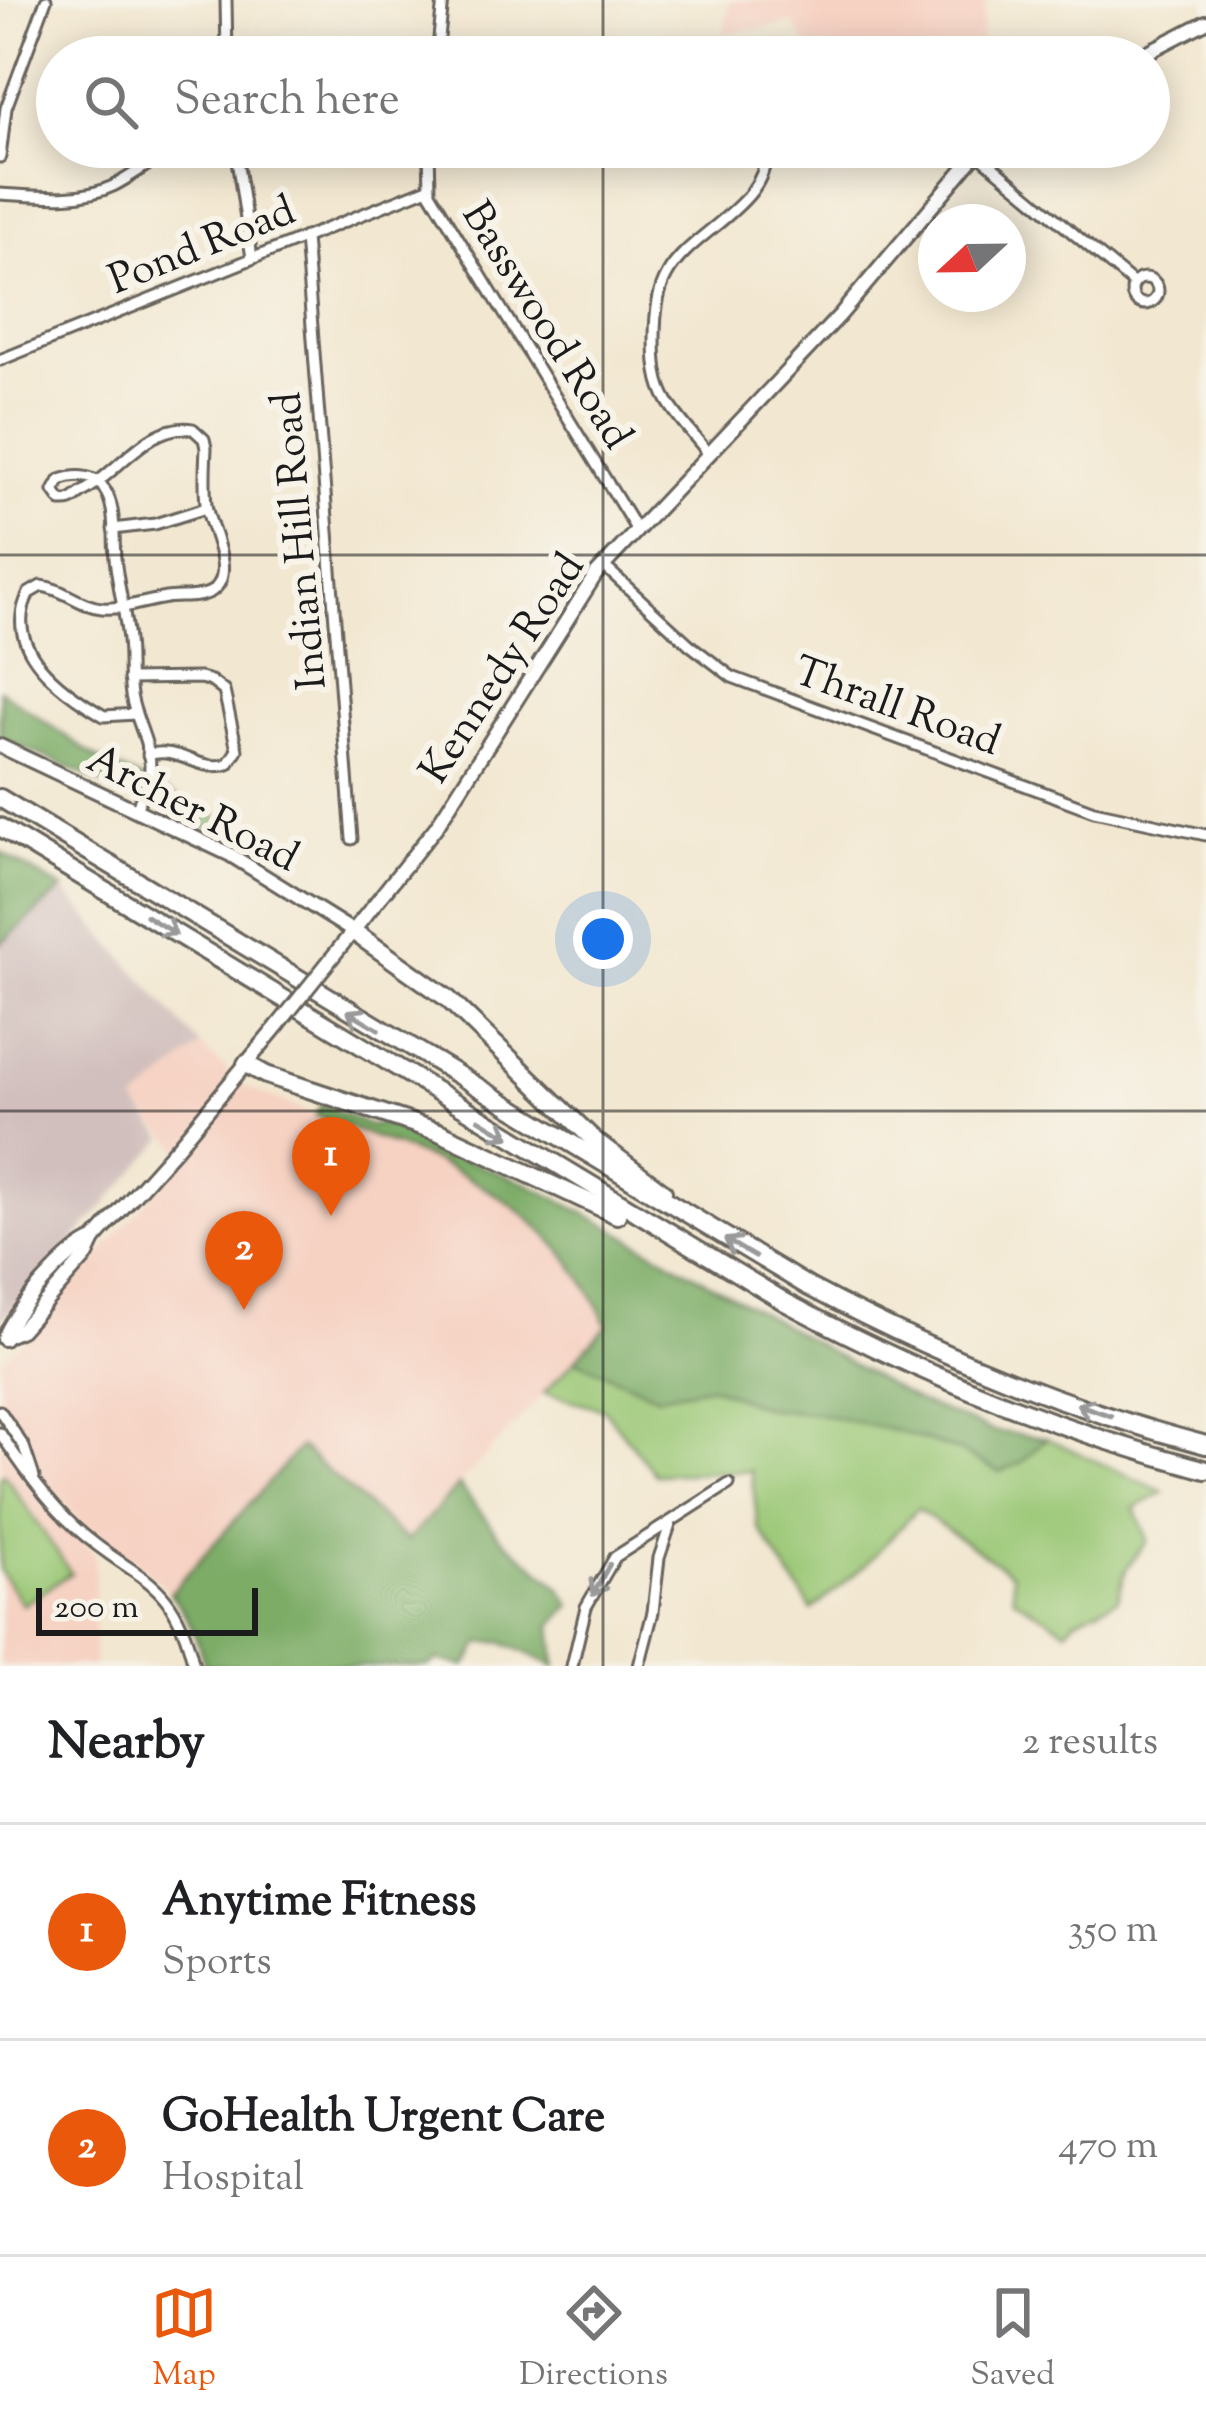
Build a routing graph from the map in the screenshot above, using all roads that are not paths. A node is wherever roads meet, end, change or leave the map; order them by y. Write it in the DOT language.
graph roads {
  1 [pos="46,0"];
  2 [pos="226,0"];
  3 [pos="443,0"];
  4 [pos="1206,22"];
  5 [pos="227,36"];
  6 [pos="439,36"];
  7 [pos="1170,41"];
  8 [pos="0,157"];
  9 [pos="140,168"];
  10 [pos="238,168"];
  11 [pos="428,168"];
  12 [pos="764,168"];
  13 [pos="964,168"];
  14 [pos="1000,168"];
  15 [pos="428,188"];
  16 [pos="0,194"];
  17 [pos="305,237"];
  18 [pos="252,258"];
  19 [pos="1134,284"];
  20 [pos="0,360"];
  21 [pos="708,453"];
  22 [pos="100,484"];
  23 [pos="206,508"];
  24 [pos="113,529"];
  25 [pos="636,529"];
  26 [pos="603,565"];
  27 [pos="122,606"];
  28 [pos="129,679"];
  29 [pos="135,714"];
  30 [pos="0,746"];
  31 [pos="148,755"];
  32 [pos="0,798"];
  33 [pos="136,809"];
  34 [pos="0,827"];
  35 [pos="1206,835"];
  36 [pos="352,839"];
  37 [pos="354,932"];
  38 [pos="246,1064"];
  39 [pos="679,1211"];
  40 [pos="666,1232"];
  41 [pos="3,1340"];
  42 [pos="0,1411"];
  43 [pos="0,1432"];
  44 [pos="1206,1444"];
  45 [pos="1206,1470"];
  46 [pos="34,1477"];
  47 [pos="729,1484"];
  48 [pos="670,1525"];
  49 [pos="643,1540"];
  50 [pos="658,1558"];
  51 [pos="194,1666"];
  52 [pos="572,1666"];
  53 [pos="639,1666"];
  1 -- 8 [label="street"];
  2 -- 5 [label="street"];
  3 -- 6 [label="street"];
  4 -- 7 [label="street"];
  9 -- 16 [label="street"];
  10 -- 18 [label="street"];
  11 -- 15 [label="street, Basswood Road"];
  12 -- 21 [label="street"];
  13 -- 21 [label="street, Kennedy Road"];
  14 -- 19 [label="street"];
  15 -- 17 [label="street, Pond Road"];
  15 -- 25 [label="street, Basswood Road"];
  17 -- 18 [label="street, Pond Road"];
  17 -- 36 [label="street, Indian Hill Road"];
  18 -- 20 [label="street, Pond Road"];
  21 -- 25 [label="street, Kennedy Road"];
  22 -- 22 [label="street"];
  22 -- 23 [label="street"];
  22 -- 24 [label="street"];
  23 -- 24 [label="street"];
  23 -- 27 [label="street"];
  24 -- 27 [label="street"];
  25 -- 26 [label="street, Kennedy Road"];
  26 -- 35 [label="street, Thrall Road"];
  26 -- 37 [label="street, Kennedy Road"];
  27 -- 28 [label="street"];
  27 -- 29 [label="street"];
  28 -- 29 [label="street"];
  28 -- 31 [label="street"];
  29 -- 31 [label="street"];
  30 -- 33 [label="street, Archer Road"];
  31 -- 33 [label="street"];
  39 -- 32 [label="highway, one-way"];
  33 -- 37 [label="street, Archer Road"];
  34 -- 40 [label="highway, one-way"];
  37 -- 38 [label="street, Kennedy Road, bridge"];
  37 -- 39 [label="highway"];
  38 -- 40 [label="highway"];
  38 -- 41 [label="street, Kennedy Road"];
  44 -- 39 [label="highway, one-way"];
  40 -- 45 [label="highway"];
  42 -- 46 [label="street"];
  43 -- 46 [label="street"];
  46 -- 51 [label="street"];
  47 -- 48 [label="street"];
  48 -- 49 [label="street"];
  48 -- 50 [label="street"];
  49 -- 50 [label="street"];
  49 -- 52 [label="street, one-way"];
  50 -- 53 [label="street"];
}
